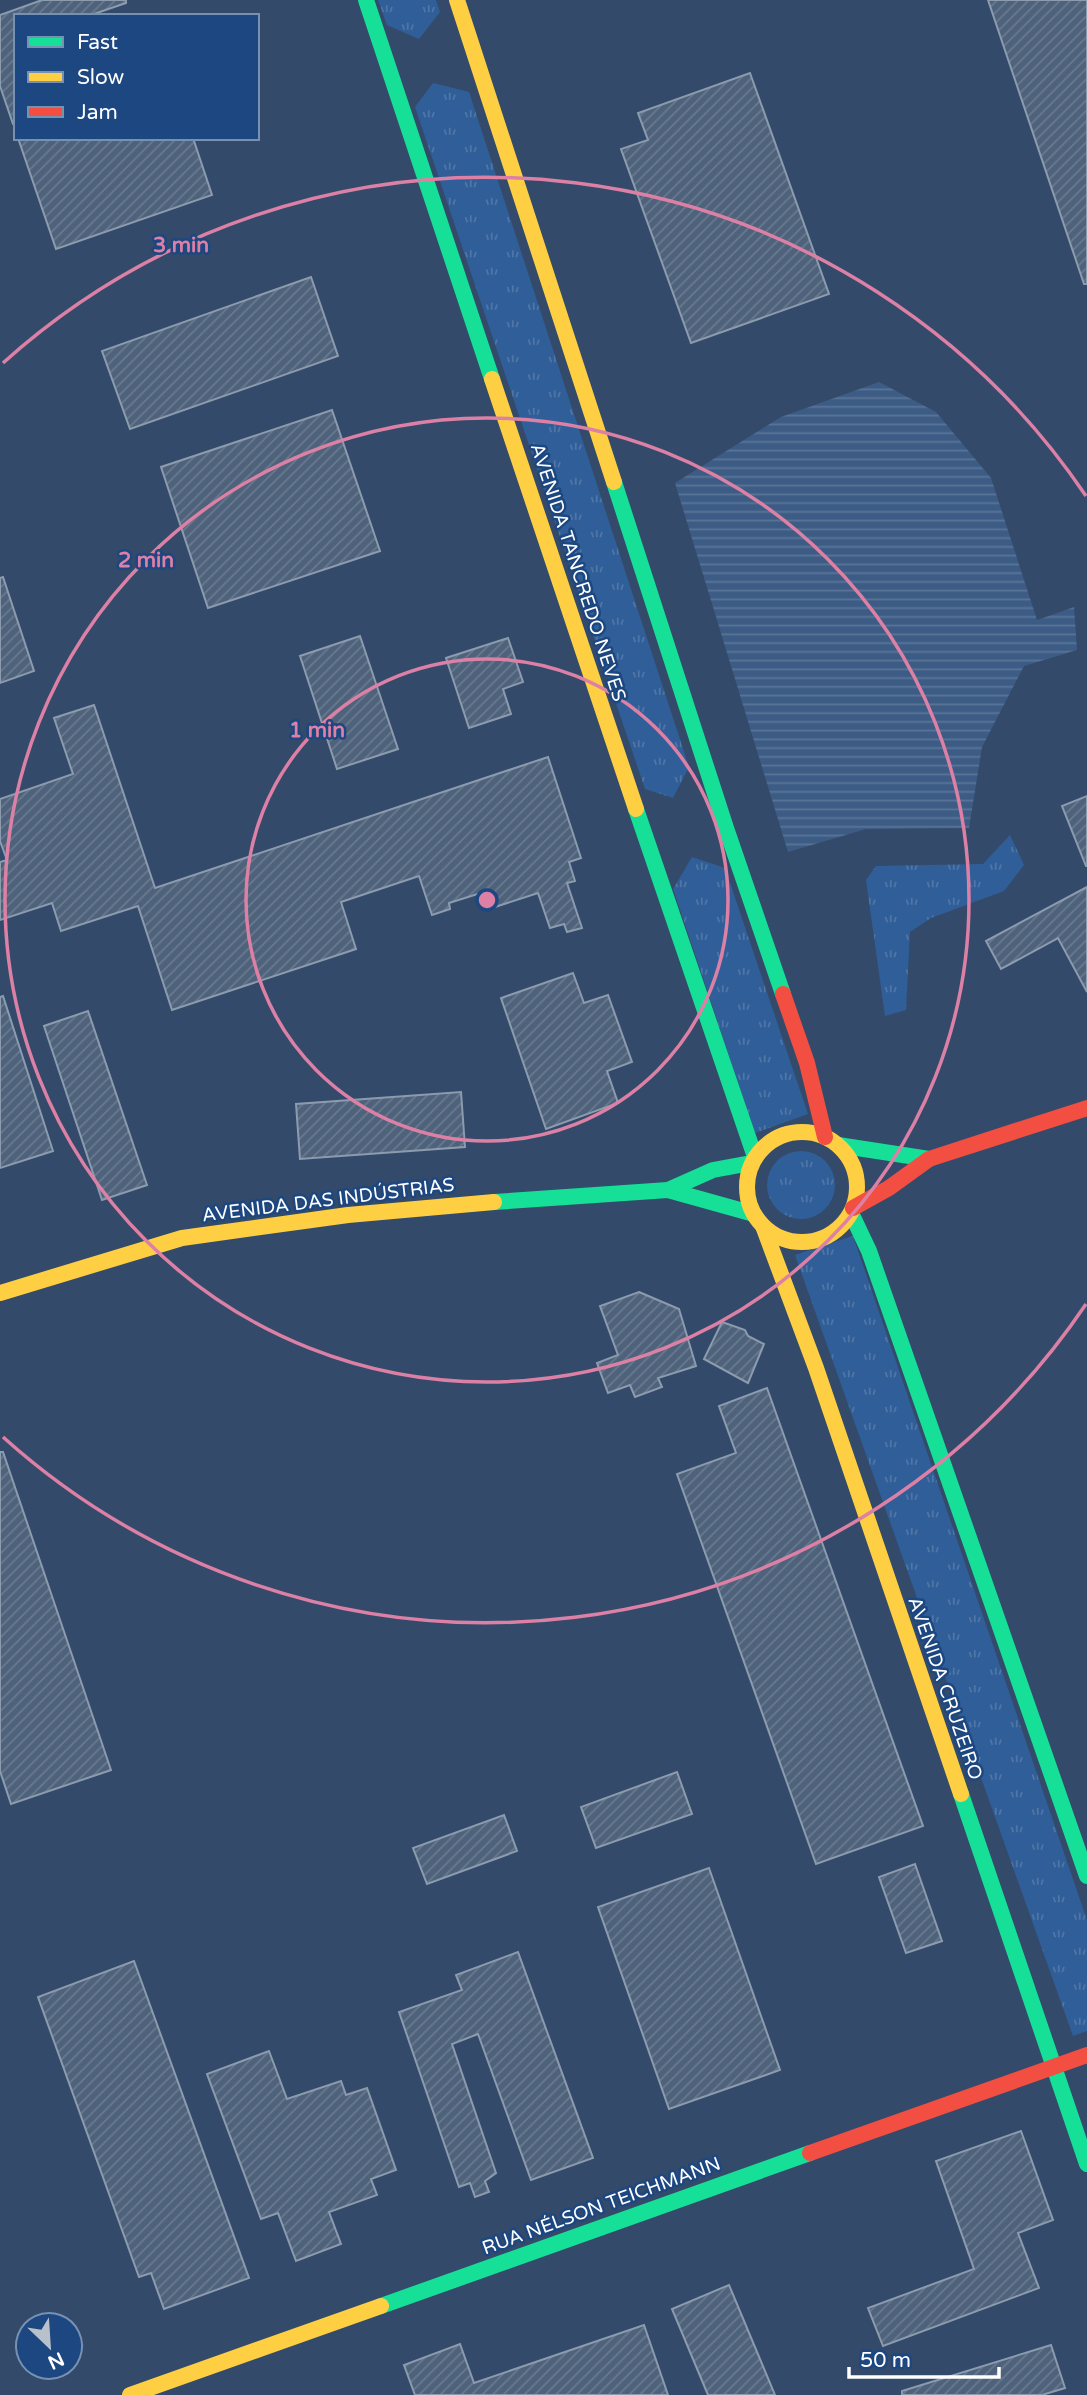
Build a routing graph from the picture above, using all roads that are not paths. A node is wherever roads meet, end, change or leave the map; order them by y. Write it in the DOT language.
graph roads {
  1 [pos="366,0"];
  2 [pos="457,0"];
  3 [pos="1087,1108"];
  4 [pos="832,1141"];
  5 [pos="929,1159"];
  6 [pos="753,1160"];
  7 [pos="668,1190"];
  8 [pos="852,1210"];
  9 [pos="758,1220"];
  10 [pos="0,1293"];
  11 [pos="1087,1876"];
  12 [pos="1087,2055"];
  13 [pos="1052,2067"];
  14 [pos="1087,2164"];
  15 [pos="130,2395"];
  1 -- 6 [label="main road, AVENIDA TANCREDO NEVES"];
  2 -- 4 [label="main road"];
  3 -- 5 [label="main road"];
  4 -- 5 [label="main road"];
  4 -- 6 [label="main road"];
  4 -- 8 [label="main road"];
  5 -- 8 [label="main road"];
  6 -- 7 [label="main road"];
  6 -- 9 [label="main road"];
  7 -- 9 [label="main road"];
  7 -- 10 [label="main road, AVENIDA DAS INDÚSTRIAS"];
  8 -- 9 [label="main road"];
  8 -- 11 [label="main road"];
  9 -- 13 [label="main road, AVENIDA CRUZEIRO"];
  12 -- 13 [label="main road, RUA NÉLSON TEICHMANN"];
  13 -- 14 [label="main road, AVENIDA CRUZEIRO"];
  13 -- 15 [label="main road, RUA NÉLSON TEICHMANN"];
}
